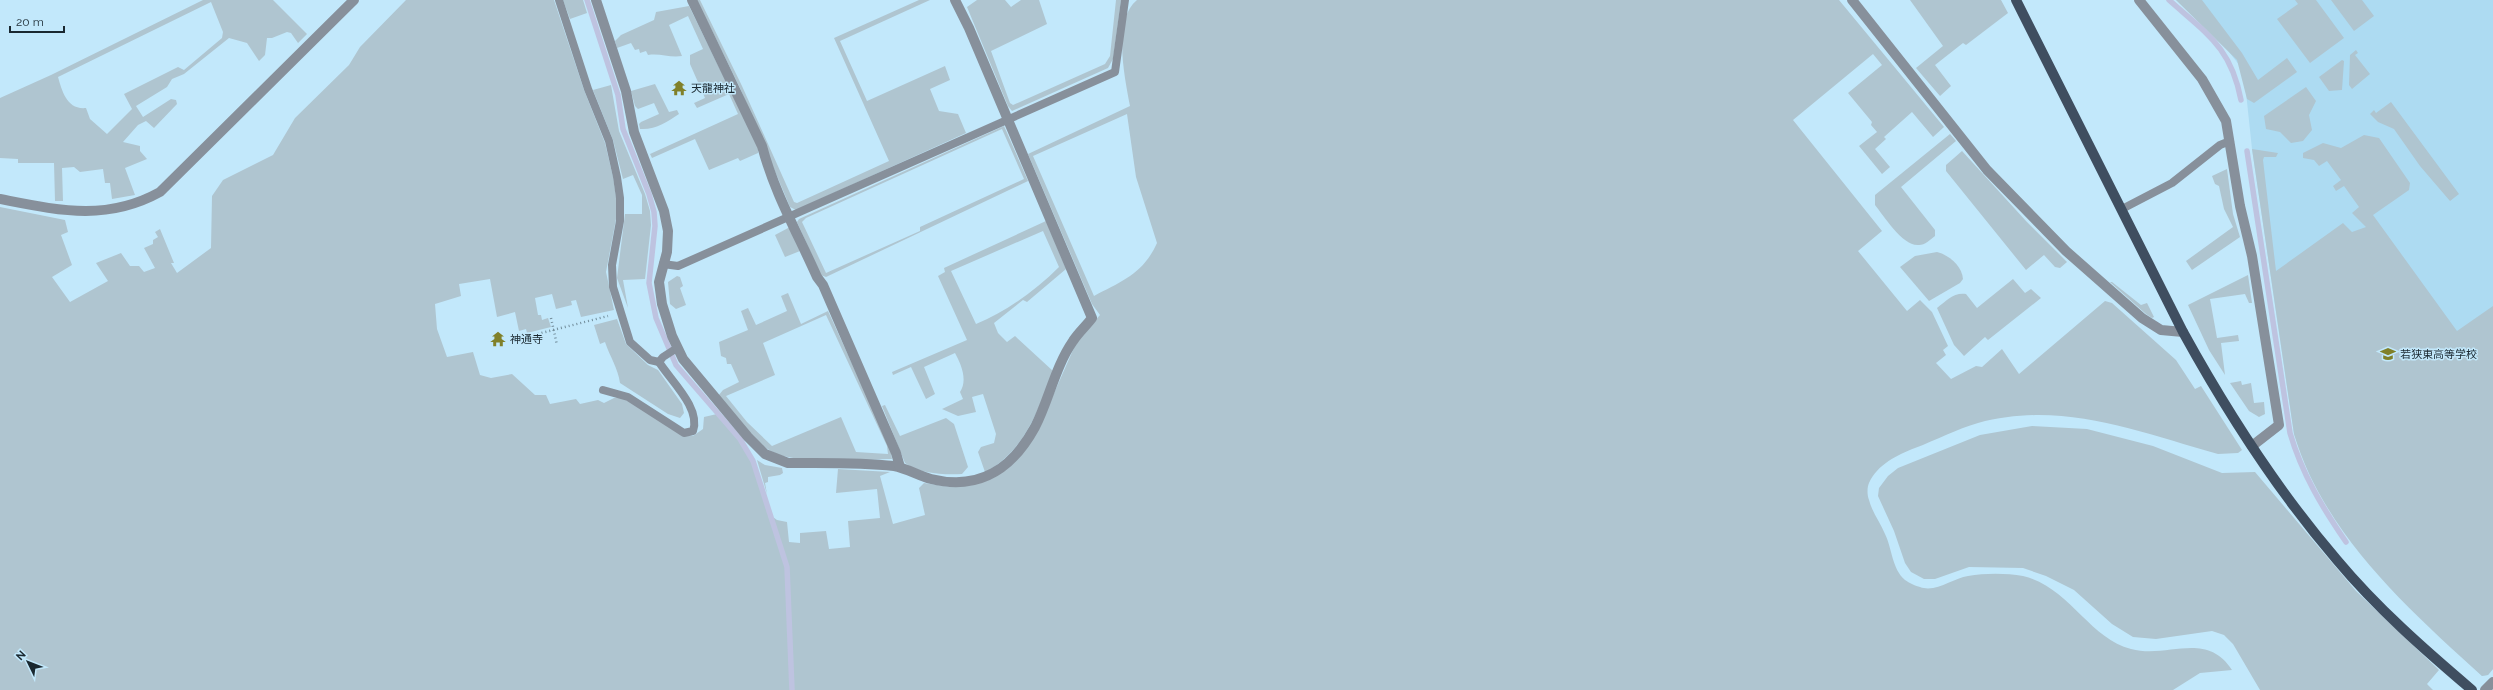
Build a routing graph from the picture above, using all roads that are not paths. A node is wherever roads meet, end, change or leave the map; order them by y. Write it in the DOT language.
graph roads {
  1 [pos="354,0"];
  2 [pos="559,0"];
  3 [pos="596,0"];
  4 [pos="692,0"];
  5 [pos="955,0"];
  6 [pos="1125,0"];
  7 [pos="1852,0"];
  8 [pos="2016,0"];
  9 [pos="2139,0"];
  10 [pos="1007,120"];
  11 [pos="2230,141"];
  12 [pos="0,199"];
  13 [pos="2122,209"];
  14 [pos="790,218"];
  15 [pos="663,264"];
  16 [pos="2183,332"];
  17 [pos="676,349"];
  18 [pos="661,359"];
  19 [pos="603,390"];
  20 [pos="2252,446"];
  21 [pos="900,467"];
  22 [pos="2493,682"];
  23 [pos="2472,690"];
  24 [pos="2485,690"];
  1 -- 12 [label="street"];
  2 -- 18 [label="lane"];
  3 -- 15 [label="street"];
  4 -- 14 [label="street"];
  5 -- 10 [label="street"];
  6 -- 10 [label="lane"];
  7 -- 16 [label="street"];
  8 -- 13 [label="main road"];
  9 -- 11 [label="street"];
  10 -- 14 [label="lane"];
  10 -- 21 [label="street"];
  11 -- 13 [label="lane"];
  11 -- 20 [label="street"];
  13 -- 16 [label="main road"];
  14 -- 15 [label="lane"];
  14 -- 21 [label="street"];
  15 -- 17 [label="street"];
  16 -- 20 [label="main road"];
  17 -- 18 [label="lane"];
  17 -- 21 [label="street"];
  18 -- 19 [label="lane"];
  20 -- 23 [label="main road"];
  22 -- 24 [label="street"];
}
